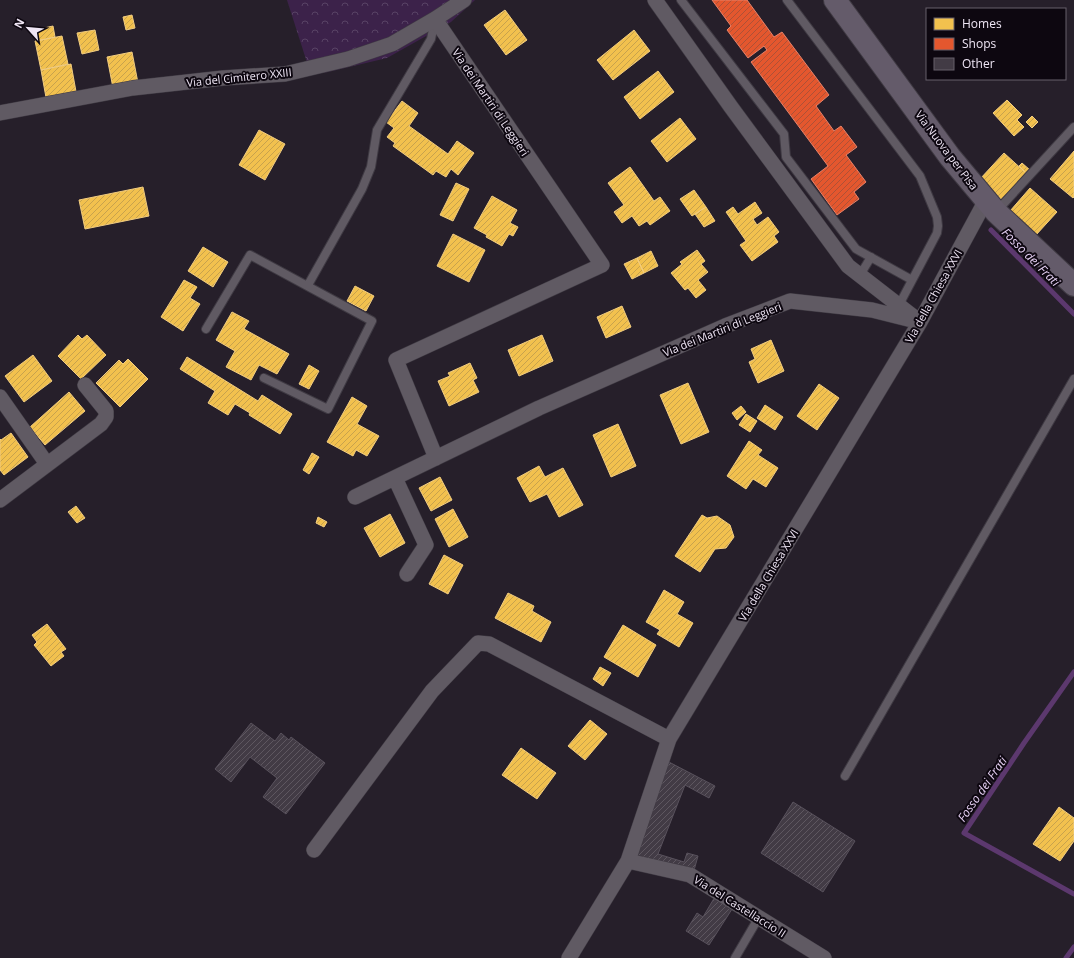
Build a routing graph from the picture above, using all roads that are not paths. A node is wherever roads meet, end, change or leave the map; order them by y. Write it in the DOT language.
graph roads {
  1 [pos="464,0"];
  2 [pos="655,0"];
  3 [pos="681,0"];
  4 [pos="787,0"];
  5 [pos="835,0"];
  6 [pos="435,19"];
  7 [pos="0,113"];
  8 [pos="1074,127"];
  9 [pos="991,206"];
  10 [pos="871,257"];
  11 [pos="860,276"];
  12 [pos="912,280"];
  13 [pos="1074,285"];
  14 [pos="308,286"];
  15 [pos="899,305"];
  16 [pos="920,322"];
  17 [pos="206,329"];
  18 [pos="264,378"];
  19 [pos="1074,379"];
  20 [pos="85,384"];
  21 [pos="0,397"];
  22 [pos="436,458"];
  23 [pos="47,464"];
  24 [pos="394,478"];
  25 [pos="355,497"];
  26 [pos="0,500"];
  27 [pos="407,574"];
  28 [pos="669,739"];
  29 [pos="845,776"];
  30 [pos="314,850"];
  31 [pos="628,861"];
  32 [pos="759,917"];
  33 [pos="569,958"];
  34 [pos="735,958"];
  35 [pos="824,958"];
  1 -- 6 [label="street, Via del Cimitero XXIII"];
  2 -- 11 [label="street"];
  3 -- 10 [label="lane"];
  4 -- 12 [label="lane"];
  5 -- 9 [label="main road, Via Nuova per Pisa"];
  6 -- 7 [label="street, Via del Cimitero XXIII"];
  6 -- 14 [label="lane"];
  6 -- 22 [label="street, Via dei Martiri di Leggieri"];
  8 -- 9 [label="lane"];
  9 -- 13 [label="main road, Via Nuova per Pisa"];
  9 -- 16 [label="street, Via della Chiesa XXVI"];
  10 -- 11 [label="lane"];
  10 -- 12 [label="lane"];
  11 -- 15 [label="street"];
  12 -- 15 [label="lane"];
  14 -- 17 [label="lane"];
  14 -- 18 [label="lane"];
  15 -- 16 [label="street"];
  16 -- 22 [label="street, Via dei Martiri di Leggieri"];
  16 -- 28 [label="street, Via della Chiesa XXVI"];
  19 -- 29 [label="lane"];
  20 -- 23 [label="street"];
  21 -- 23 [label="street"];
  22 -- 24 [label="street, Via dei Martiri di Leggieri"];
  23 -- 26 [label="street"];
  24 -- 25 [label="street, Via dei Martiri di Leggieri"];
  24 -- 27 [label="street"];
  28 -- 30 [label="street"];
  28 -- 31 [label="street, Via della Chiesa XXVI"];
  31 -- 32 [label="street, Via del Castellaccio II"];
  31 -- 33 [label="street, Via della Chiesa XXVI"];
  32 -- 34 [label="lane"];
  32 -- 35 [label="street, Via del Castellaccio II"];
}
